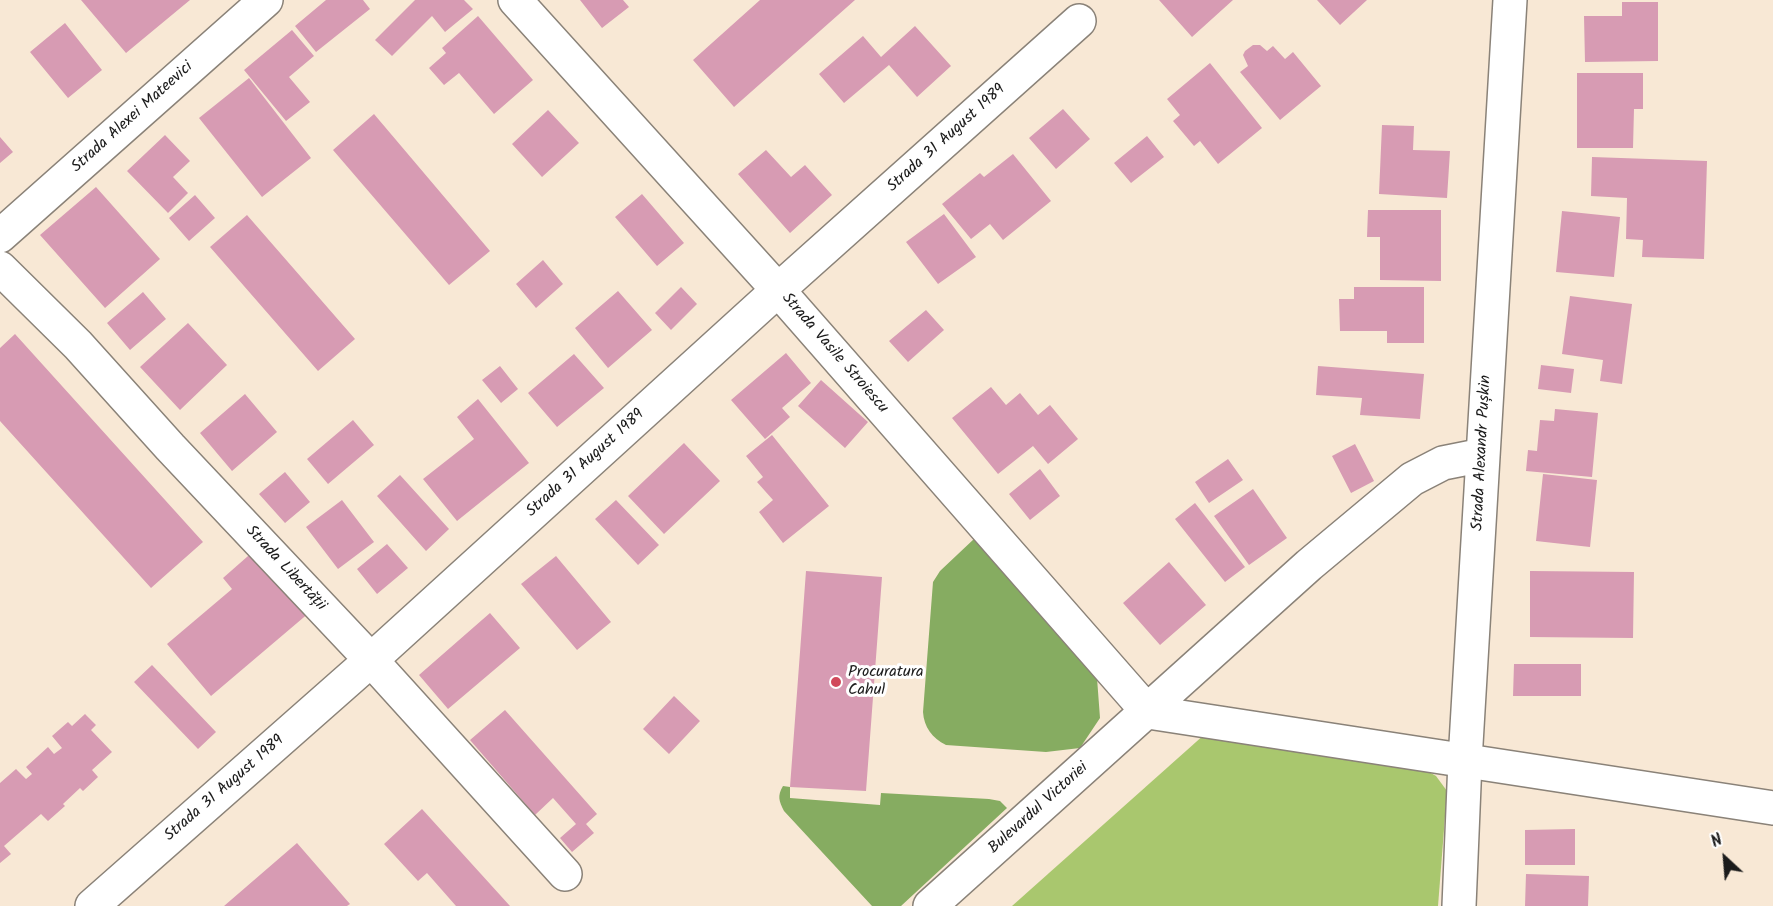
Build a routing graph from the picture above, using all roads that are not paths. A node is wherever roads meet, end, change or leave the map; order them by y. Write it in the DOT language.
graph roads {
  1 [pos="266,0"];
  2 [pos="515,0"];
  3 [pos="1510,0"];
  4 [pos="1078,21"];
  5 [pos="0,236"];
  6 [pos="0,268"];
  7 [pos="778,290"];
  8 [pos="1483,455"];
  9 [pos="370,660"];
  10 [pos="1148,712"];
  11 [pos="1465,761"];
  12 [pos="1773,808"];
  13 [pos="565,874"];
  14 [pos="92,906"];
  15 [pos="930,906"];
  16 [pos="1459,906"];
  1 -- 5 [label="street, Strada Alexei Mateevici"];
  2 -- 7 [label="street, Strada Vasile Stroiescu"];
  3 -- 8 [label="street, Strada Alexandr Pușkin"];
  4 -- 7 [label="street, Strada 31 August 1989"];
  6 -- 9 [label="street, Strada Libertății"];
  7 -- 9 [label="street, Strada 31 August 1989"];
  7 -- 10 [label="street, Strada Vasile Stroiescu"];
  8 -- 10 [label="street, Bulevardul Victoriei"];
  8 -- 11 [label="street, Strada Alexandr Pușkin"];
  9 -- 13 [label="street, Strada Libertății"];
  9 -- 14 [label="street, Strada 31 August 1989"];
  10 -- 11 [label="street"];
  10 -- 15 [label="street, Bulevardul Victoriei"];
  11 -- 12 [label="street"];
  11 -- 16 [label="street, Strada Alexandr Pușkin"];
}
